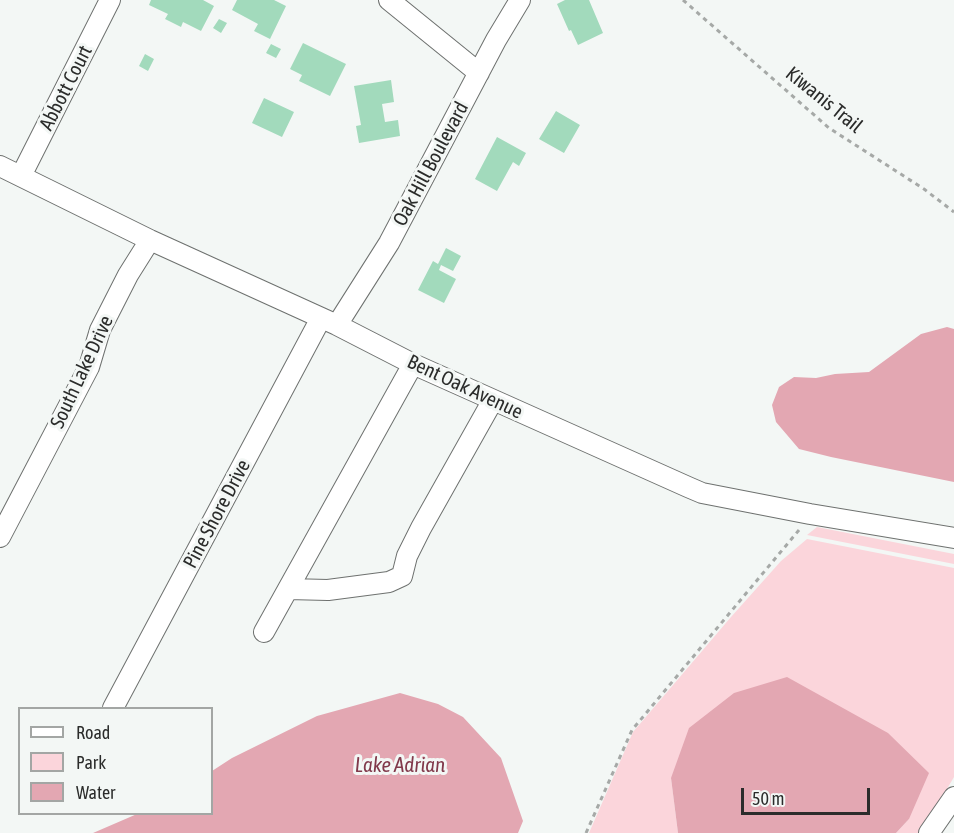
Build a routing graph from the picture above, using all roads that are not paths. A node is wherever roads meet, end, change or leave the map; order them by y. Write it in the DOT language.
graph roads {
  1 [pos="110,0"];
  2 [pos="389,0"];
  3 [pos="520,0"];
  4 [pos="479,73"];
  5 [pos="0,166"];
  6 [pos="21,176"];
  7 [pos="150,240"];
  8 [pos="329,322"];
  9 [pos="413,364"];
  10 [pos="493,400"];
  11 [pos="0,537"];
  12 [pos="954,538"];
  13 [pos="288,589"];
  14 [pos="264,632"];
  15 [pos="114,707"];
  16 [pos="954,797"];
  17 [pos="929,833"];
  1 -- 6 [label="street, Abbott Court"];
  2 -- 4 [label="street"];
  3 -- 4 [label="street, Oak Hill Boulevard"];
  4 -- 8 [label="street, Oak Hill Boulevard"];
  5 -- 6 [label="street, Bent Oak Avenue"];
  6 -- 7 [label="street, Bent Oak Avenue"];
  7 -- 8 [label="street, Bent Oak Avenue"];
  7 -- 11 [label="street, South Lake Drive"];
  8 -- 9 [label="street, Bent Oak Avenue"];
  8 -- 15 [label="street, Pine Shore Drive"];
  9 -- 10 [label="street, Bent Oak Avenue"];
  9 -- 13 [label="street"];
  10 -- 12 [label="street, Bent Oak Avenue"];
  10 -- 13 [label="street"];
  13 -- 14 [label="street"];
  16 -- 17 [label="street"];
}
